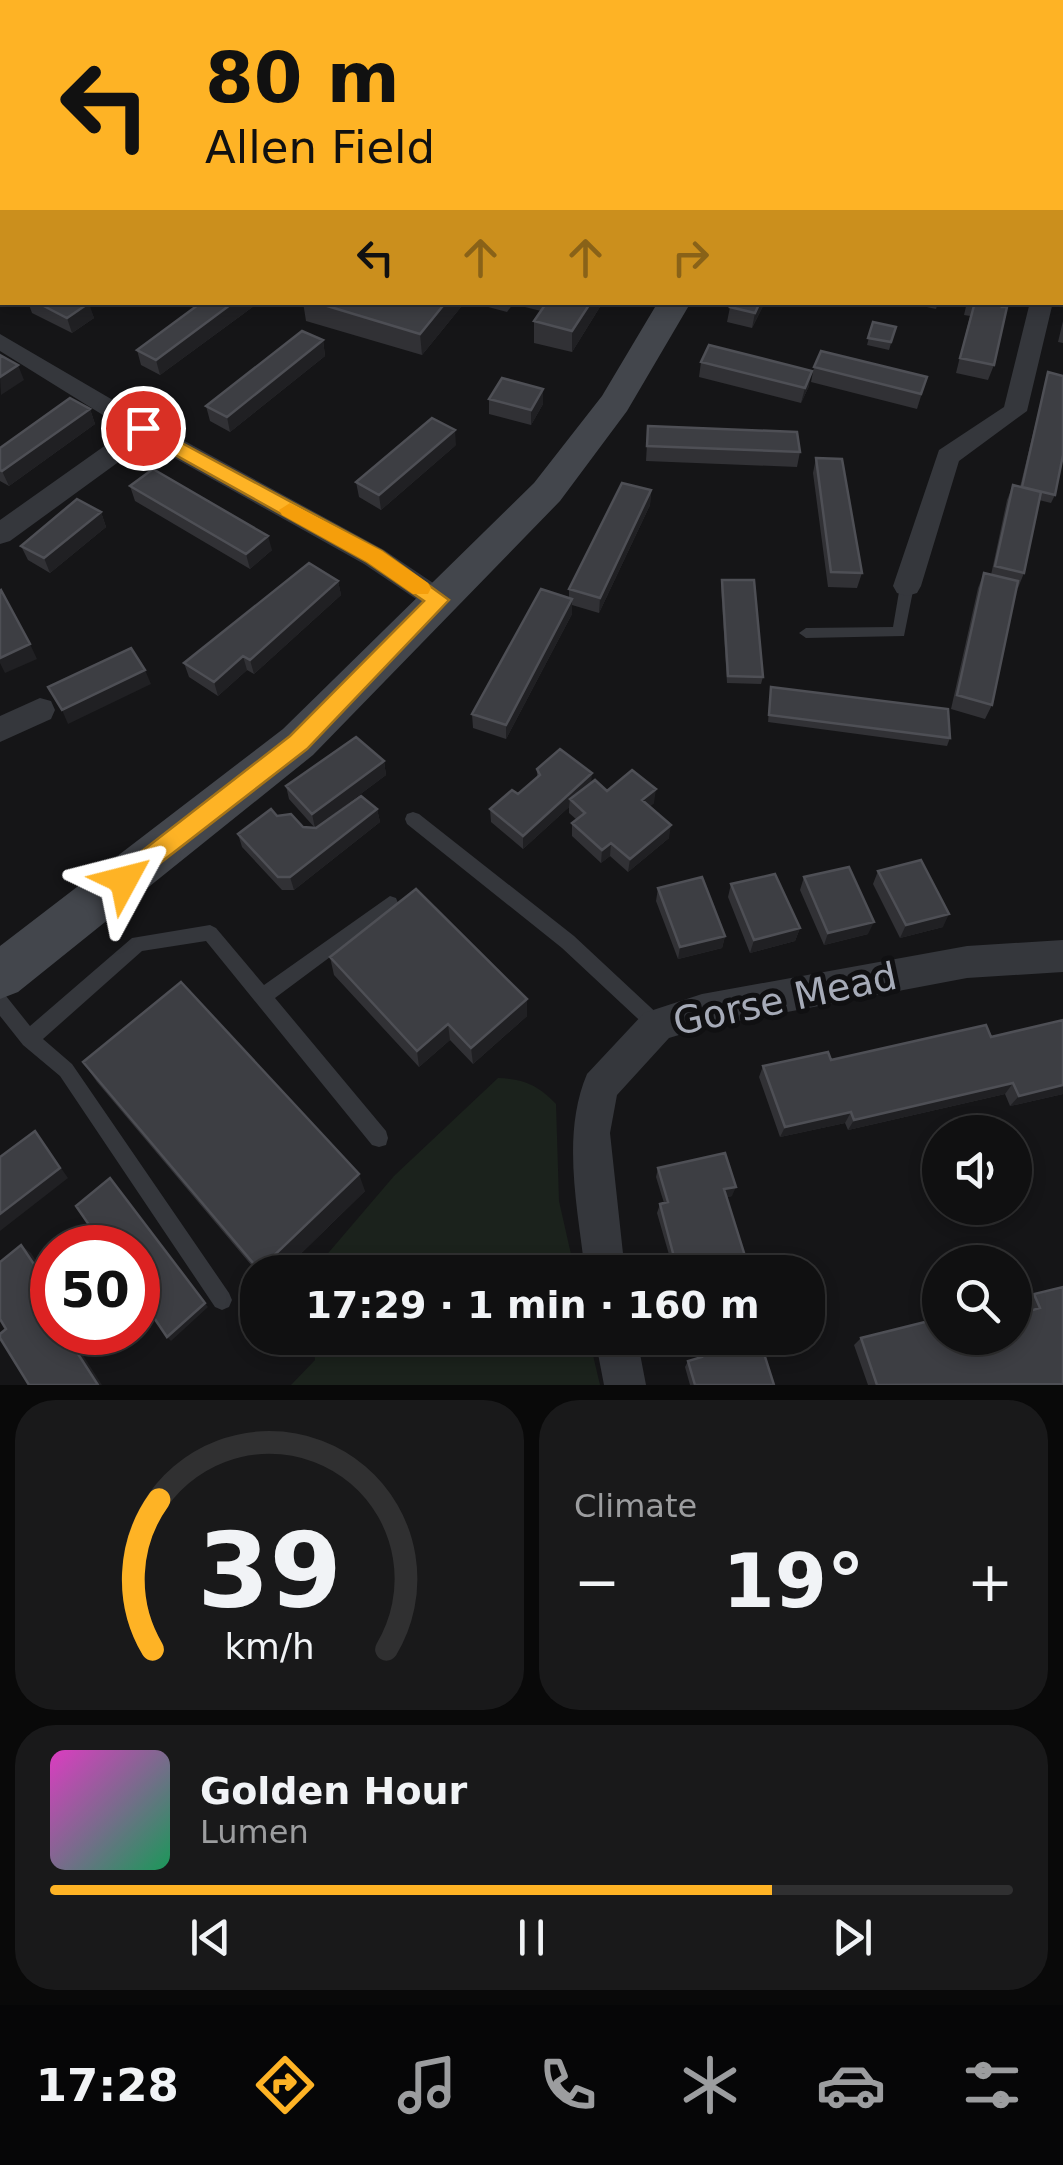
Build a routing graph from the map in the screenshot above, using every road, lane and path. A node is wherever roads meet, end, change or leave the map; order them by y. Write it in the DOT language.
graph roads {
  1 [pos="673,305"];
  2 [pos="1041,305"];
  3 [pos="0,341"];
  4 [pos="145,430"];
  5 [pos="0,534"];
  6 [pos="906,586"];
  7 [pos="438,600"];
  8 [pos="806,633"];
  9 [pos="40,710"];
  10 [pos="0,730"];
  11 [pos="414,819"];
  12 [pos="390,903"];
  13 [pos="1063,956"];
  14 [pos="0,976"];
  15 [pos="262,996"];
  16 [pos="0,1002"];
  17 [pos="657,1025"];
  18 [pos="28,1039"];
  19 [pos="378,1138"];
  20 [pos="603,1255"];
  21 [pos="222,1300"];
  22 [pos="619,1355"];
  23 [pos="625,1385"];
  1 -- 7 [label="main road"];
  2 -- 6 [label="street"];
  3 -- 4 [label="street"];
  4 -- 5 [label="street"];
  4 -- 7 [label="street"];
  6 -- 8 [label="lane"];
  7 -- 14 [label="main road"];
  9 -- 10 [label="street"];
  11 -- 17 [label="lane"];
  12 -- 15 [label="lane"];
  13 -- 17 [label="street, Gorse Mead"];
  15 -- 18 [label="lane"];
  15 -- 19 [label="lane"];
  16 -- 18 [label="lane"];
  17 -- 20 [label="street, Gorse Mead"];
  18 -- 21 [label="lane"];
  22 -- 23 [label="street"];
}
